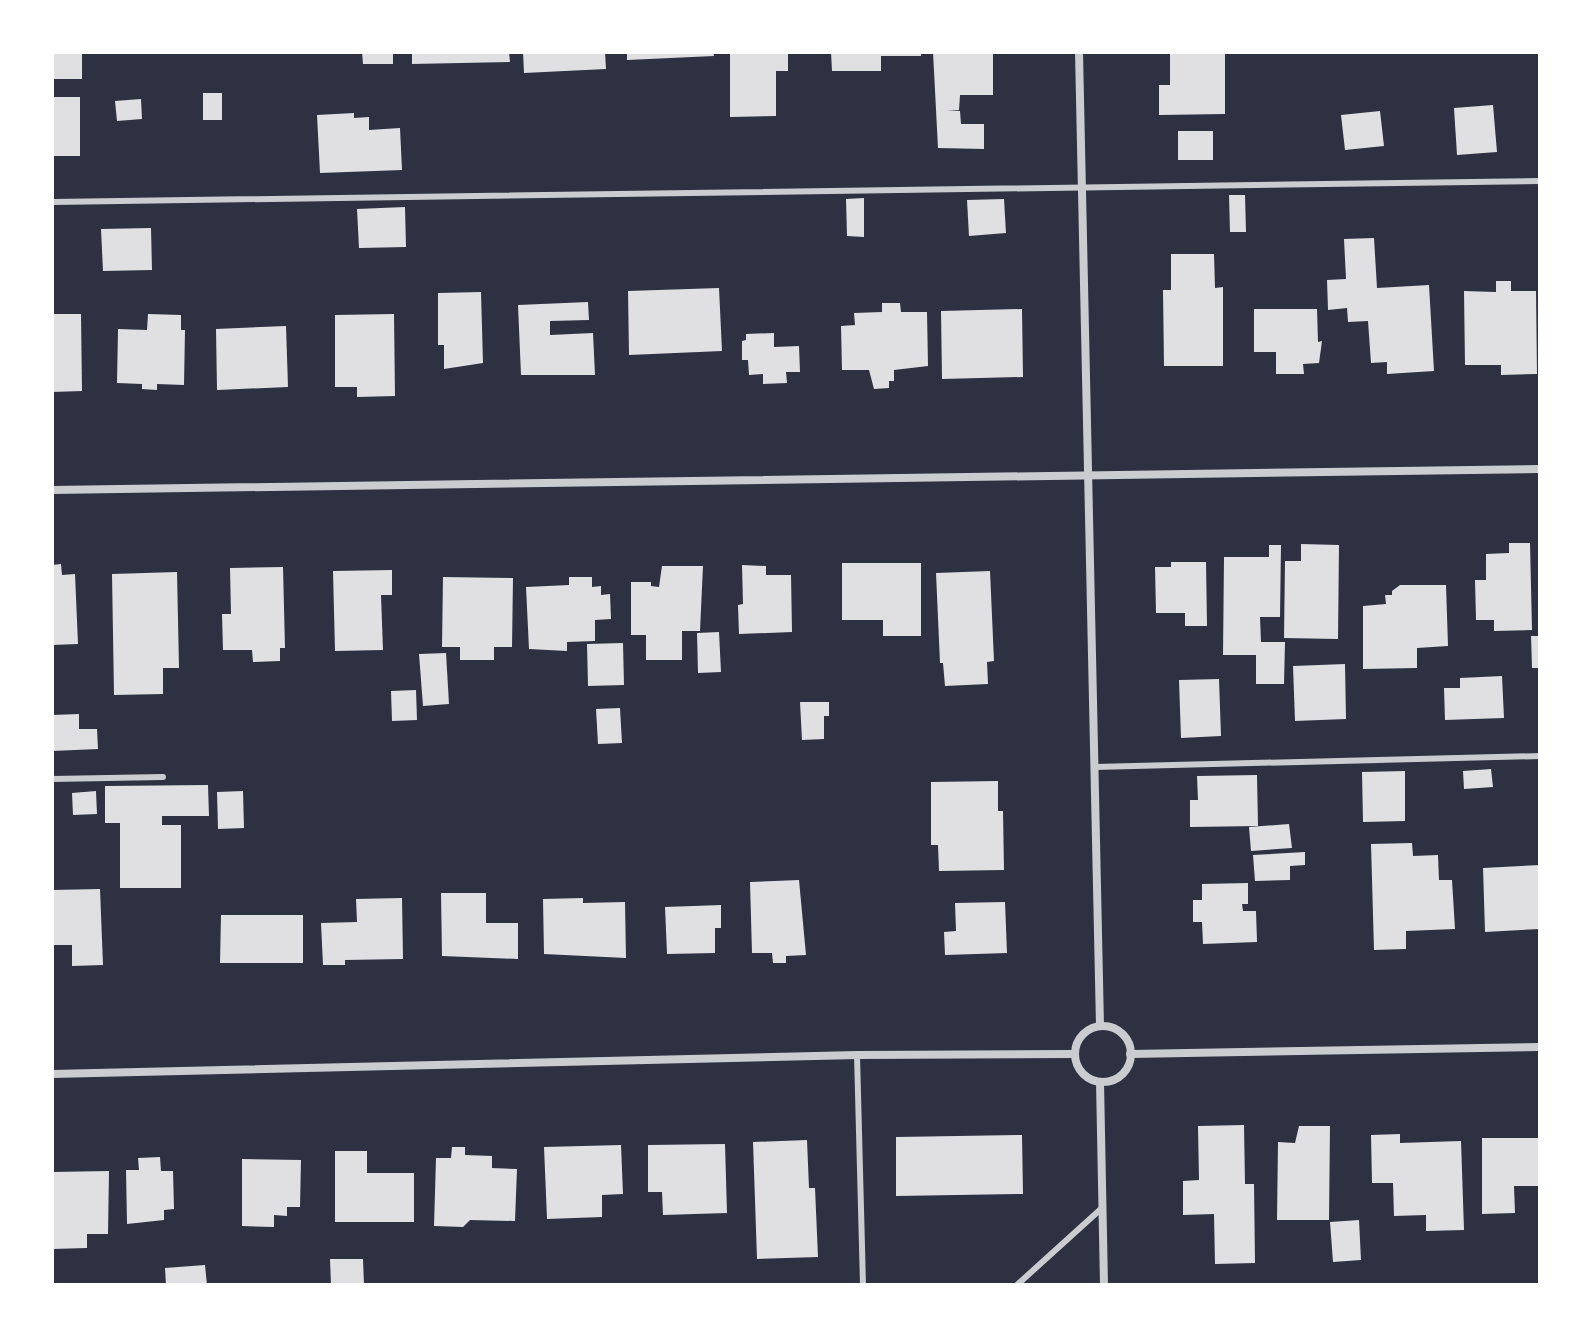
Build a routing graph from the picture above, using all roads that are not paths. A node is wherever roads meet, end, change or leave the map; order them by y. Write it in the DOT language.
graph roads {
  1 [pos="1079,52"];
  2 [pos="1540,181"];
  3 [pos="1083,187"];
  4 [pos="52,202"];
  5 [pos="1540,469"];
  6 [pos="1087,477"];
  7 [pos="52,490"];
  8 [pos="1540,756"];
  9 [pos="1094,767"];
  10 [pos="163,777"];
  11 [pos="52,779"];
  12 [pos="1100,1026"];
  13 [pos="1540,1047"];
  14 [pos="1075,1054"];
  15 [pos="1130,1054"];
  16 [pos="857,1055"];
  17 [pos="52,1074"];
  18 [pos="1100,1082"];
  19 [pos="1102,1208"];
  20 [pos="1018,1284"];
  21 [pos="863,1285"];
  22 [pos="1104,1285"];
  1 -- 3 [label="street"];
  2 -- 3 [label="lane"];
  3 -- 4 [label="lane"];
  3 -- 6 [label="street"];
  5 -- 6 [label="street"];
  6 -- 7 [label="street"];
  6 -- 9 [label="street"];
  8 -- 9 [label="lane"];
  9 -- 12 [label="street"];
  10 -- 11 [label="lane"];
  12 -- 14 [label="street"];
  12 -- 15 [label="street"];
  13 -- 15 [label="street"];
  14 -- 16 [label="street"];
  14 -- 18 [label="street"];
  15 -- 18 [label="street"];
  16 -- 17 [label="street"];
  16 -- 21 [label="lane"];
  18 -- 19 [label="street"];
  19 -- 20 [label="lane"];
  19 -- 22 [label="street"];
}
